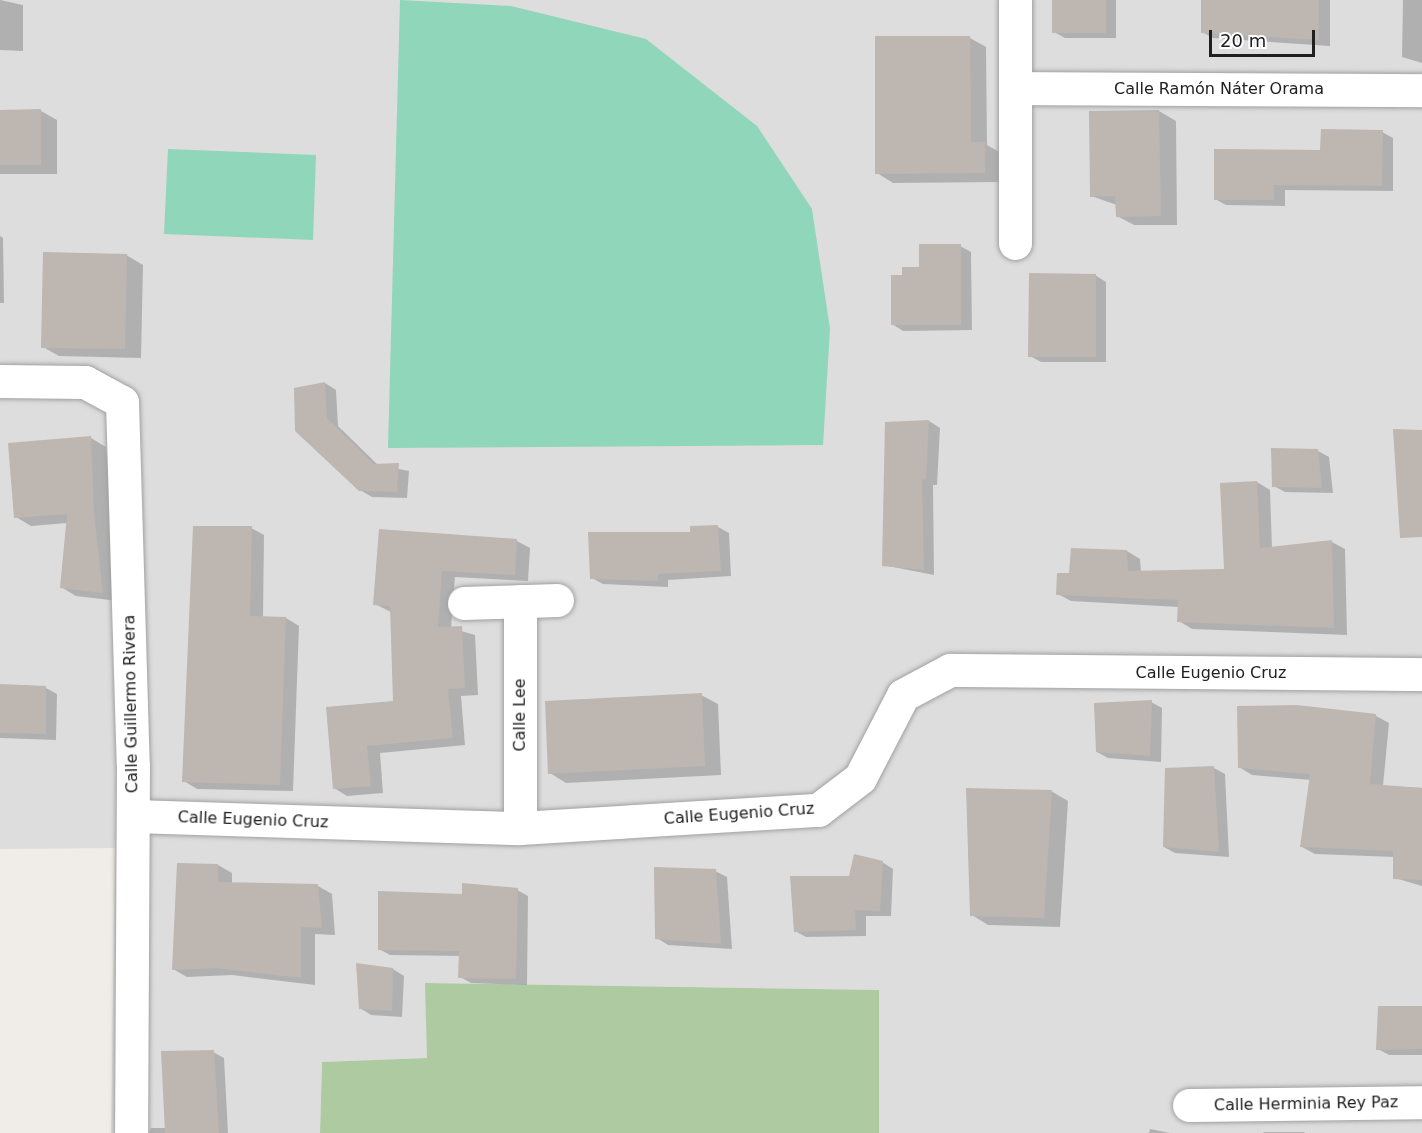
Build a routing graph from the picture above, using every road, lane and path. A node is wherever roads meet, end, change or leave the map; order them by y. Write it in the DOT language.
graph roads {
  1 [pos="1014,0"];
  2 [pos="1016,88"];
  3 [pos="1422,90"];
  4 [pos="1015,243"];
  5 [pos="0,381"];
  6 [pos="557,600"];
  7 [pos="520,601"];
  8 [pos="464,603"];
  9 [pos="1422,674"];
  10 [pos="133,816"];
  11 [pos="520,828"];
  12 [pos="1422,1102"];
  13 [pos="1189,1105"];
  14 [pos="131,1133"];
  1 -- 2 [label="street"];
  2 -- 3 [label="street, Calle Ramón Náter Orama"];
  2 -- 4 [label="street"];
  5 -- 10 [label="street, Calle Guillermo Rivera"];
  6 -- 7 [label="street"];
  7 -- 8 [label="street"];
  7 -- 11 [label="street, Calle Lee"];
  9 -- 11 [label="street, Calle Eugenio Cruz"];
  10 -- 11 [label="street, Calle Eugenio Cruz"];
  10 -- 14 [label="street, Calle Guillermo Rivera"];
  12 -- 13 [label="street, Calle Herminia Rey Paz"];
}
